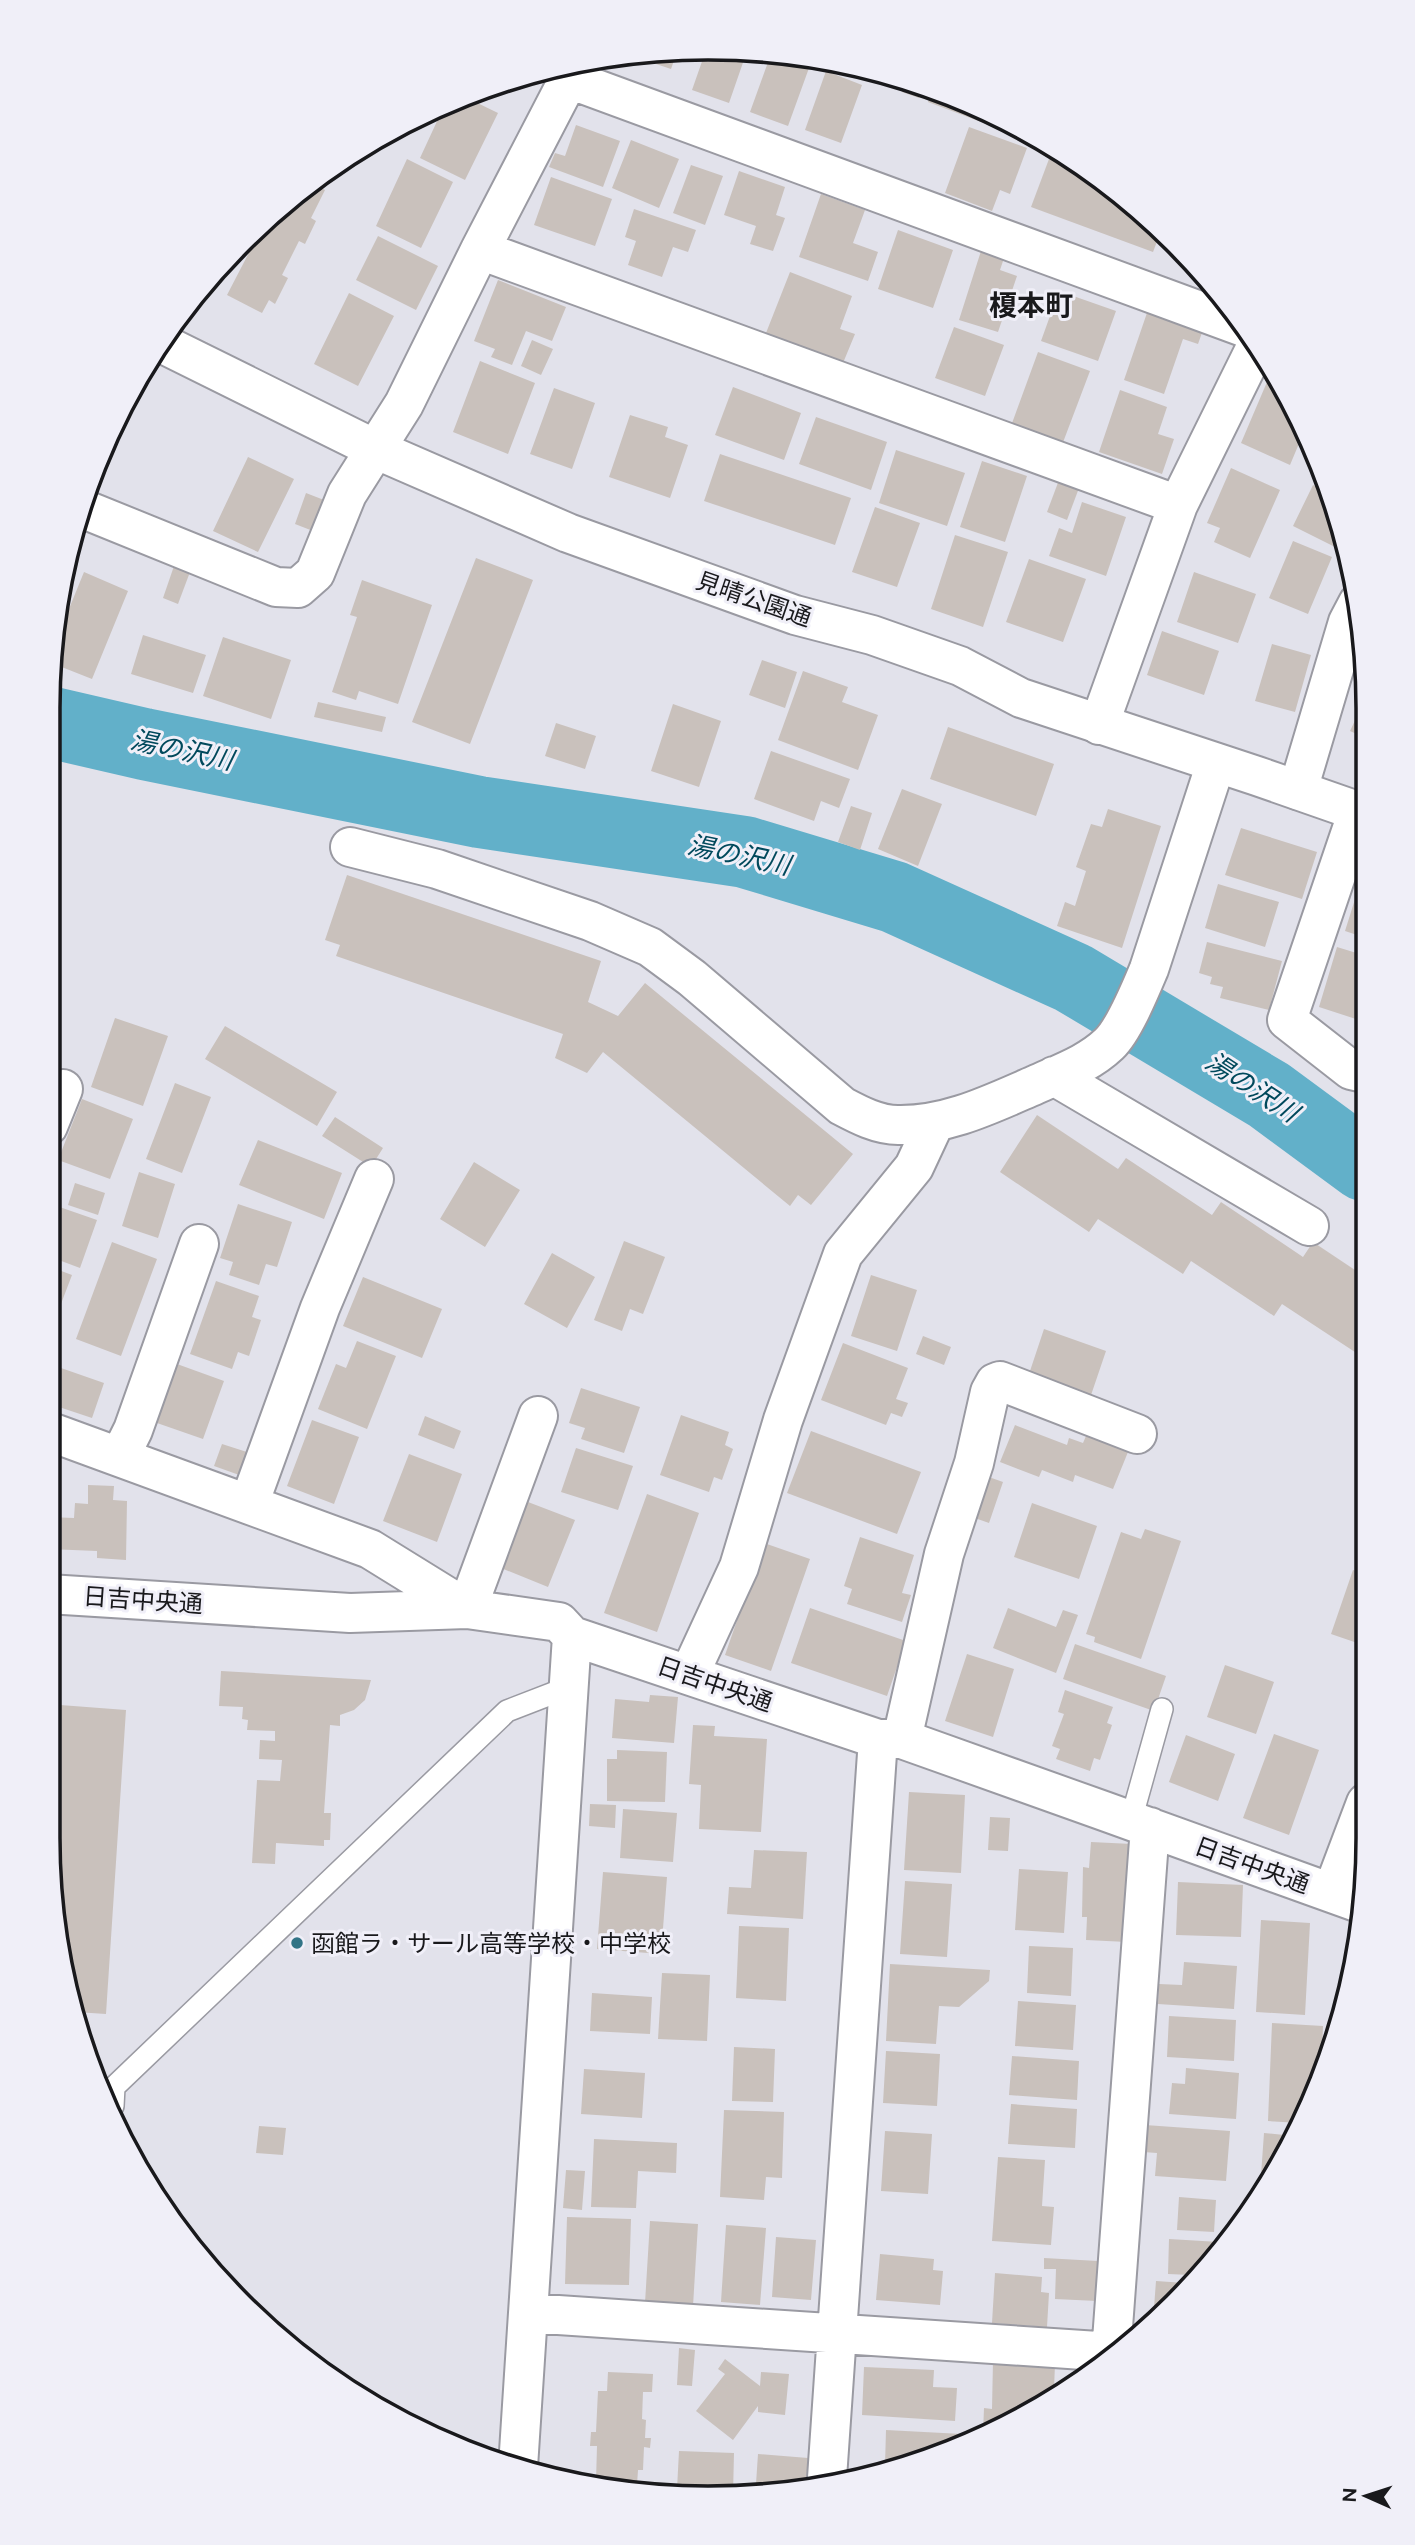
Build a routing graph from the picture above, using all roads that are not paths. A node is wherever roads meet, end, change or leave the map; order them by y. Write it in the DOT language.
graph roads {
  1 [pos="578,73"];
  2 [pos="571,74"];
  3 [pos="480,250"];
  4 [pos="1228,321"];
  5 [pos="170,345"];
  6 [pos="1252,356"];
  7 [pos="374,449"];
  8 [pos="1178,505"];
  9 [pos="90,512"];
  10 [pos="1349,619"];
  11 [pos="1099,725"];
  12 [pos="1216,763"];
  13 [pos="1298,790"];
  14 [pos="1356,811"];
  15 [pos="1356,823"];
  16 [pos="350,847"];
  17 [pos="1356,1071"];
  18 [pos="1054,1076"];
  19 [pos="63,1089"];
  20 [pos="60,1096"];
  21 [pos="935,1122"];
  22 [pos="374,1179"];
  23 [pos="1309,1226"];
  24 [pos="200,1244"];
  25 [pos="538,1416"];
  26 [pos="1137,1434"];
  27 [pos="60,1435"];
  28 [pos="120,1456"];
  29 [pos="249,1504"];
  30 [pos="60,1595"];
  31 [pos="467,1609"];
  32 [pos="572,1636"];
  33 [pos="689,1675"];
  34 [pos="569,1687"];
  35 [pos="1162,1709"];
  36 [pos="890,1739"];
  37 [pos="1141,1824"];
  38 [pos="1355,1858"];
  39 [pos="1347,1898"];
  40 [pos="114,2095"];
  41 [pos="528,2313"];
  42 [pos="838,2335"];
  43 [pos="1113,2343"];
  44 [pos="1102,2352"];
  45 [pos="519,2457"];
  46 [pos="827,2474"];
  1 -- 4 [label="street"];
  2 -- 3 [label="street"];
  3 -- 7 [label="street"];
  3 -- 8 [label="street"];
  5 -- 7 [label="street, 見晴公園通"];
  6 -- 8 [label="street"];
  7 -- 9 [label="street"];
  7 -- 11 [label="street, 見晴公園通"];
  8 -- 11 [label="street"];
  10 -- 13 [label="street"];
  11 -- 12 [label="street, 見晴公園通"];
  12 -- 13 [label="street, 見晴公園通"];
  12 -- 18 [label="street"];
  13 -- 14 [label="street, 見晴公園通"];
  15 -- 17 [label="street"];
  16 -- 21 [label="street"];
  18 -- 21 [label="street"];
  18 -- 23 [label="street"];
  19 -- 20 [label="street"];
  21 -- 33 [label="street"];
  22 -- 29 [label="street"];
  24 -- 28 [label="street"];
  25 -- 31 [label="street"];
  26 -- 36 [label="street"];
  27 -- 28 [label="street"];
  28 -- 29 [label="street"];
  29 -- 31 [label="street"];
  30 -- 31 [label="street, 日吉中央通"];
  31 -- 32 [label="street, 日吉中央通"];
  32 -- 33 [label="street, 日吉中央通"];
  32 -- 34 [label="street"];
  33 -- 36 [label="street, 日吉中央通"];
  34 -- 40 [label="lane"];
  34 -- 41 [label="street"];
  35 -- 37 [label="lane"];
  36 -- 37 [label="street, 日吉中央通"];
  36 -- 42 [label="street"];
  37 -- 39 [label="street, 日吉中央通"];
  37 -- 43 [label="street"];
  38 -- 39 [label="street"];
  41 -- 42 [label="street"];
  41 -- 45 [label="street"];
  42 -- 44 [label="street"];
  42 -- 46 [label="street"];
}
